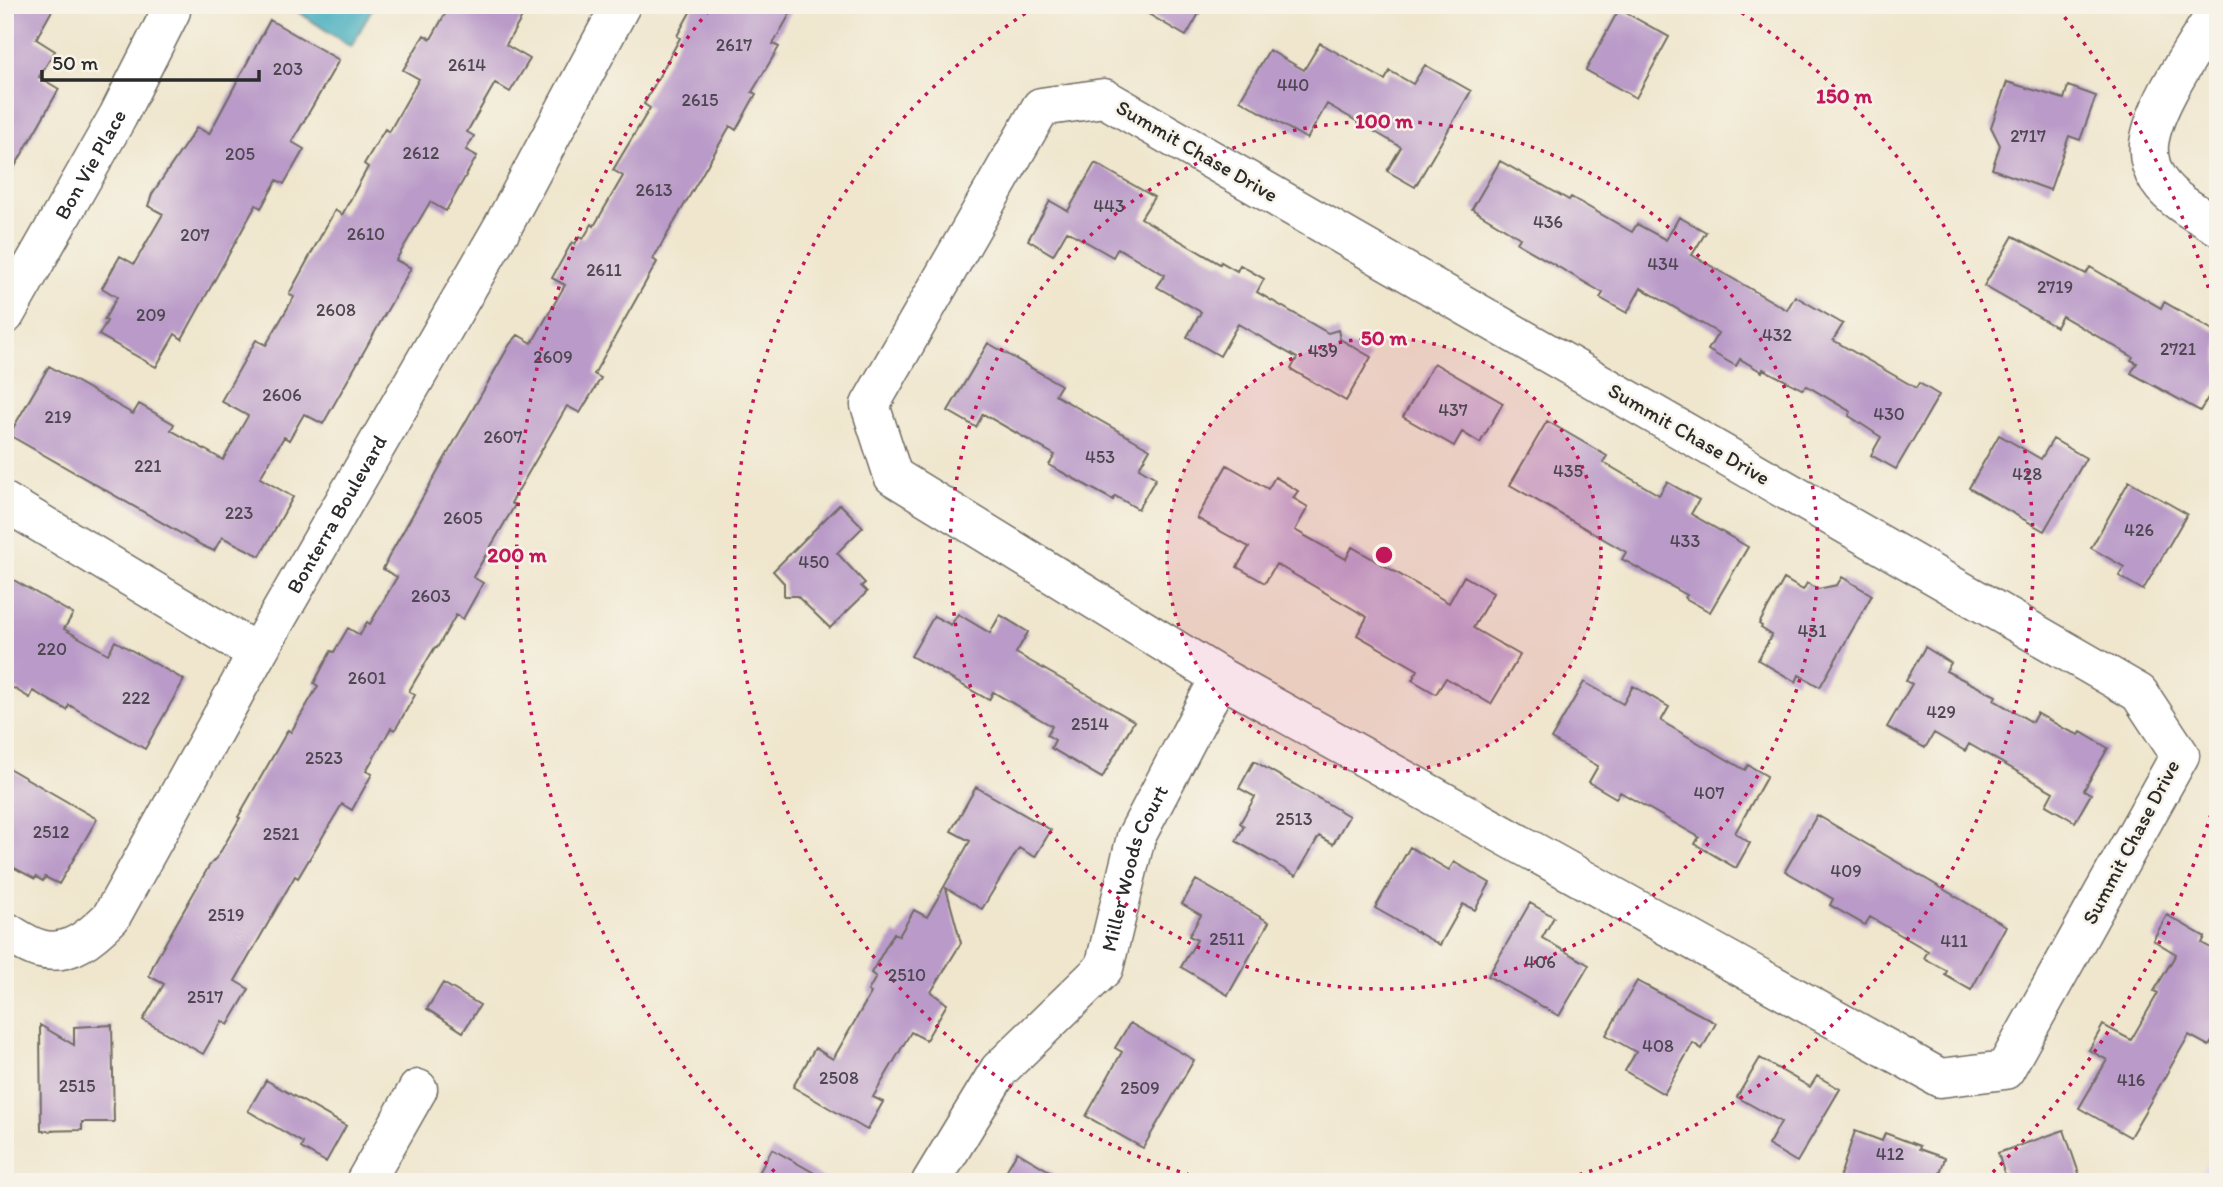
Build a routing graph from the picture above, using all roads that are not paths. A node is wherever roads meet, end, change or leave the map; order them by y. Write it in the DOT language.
graph roads {
  1 [pos="621,5"];
  2 [pos="2218,9"];
  3 [pos="171,11"];
  4 [pos="2218,226"];
  5 [pos="5,315"];
  6 [pos="5,502"];
  7 [pos="257,653"];
  8 [pos="1220,677"];
  9 [pos="5,931"];
  10 [pos="418,1089"];
  11 [pos="365,1182"];
  12 [pos="931,1182"];
  1 -- 7 [label="street, Bonterra Boulevard"];
  2 -- 4 [label="street"];
  3 -- 5 [label="street, Bon Vie Place"];
  6 -- 7 [label="street"];
  7 -- 9 [label="street, Bonterra Boulevard"];
  8 -- 8 [label="street, Summit Chase Drive"];
  8 -- 12 [label="street, Miller Woods Court"];
  10 -- 11 [label="street"];
}
